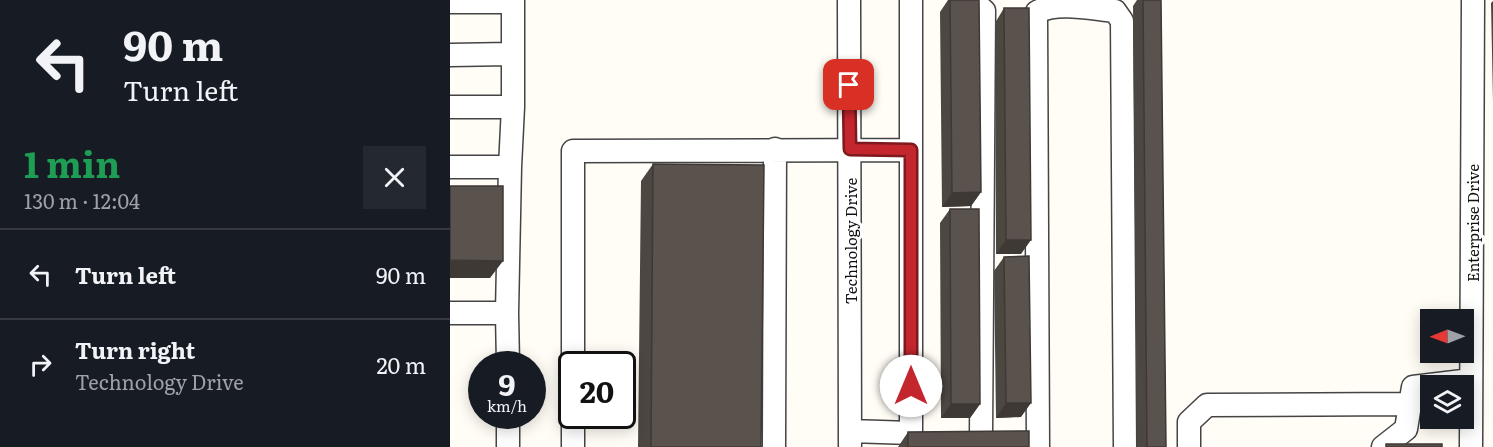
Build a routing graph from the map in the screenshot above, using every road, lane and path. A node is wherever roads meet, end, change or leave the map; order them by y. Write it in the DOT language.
graph roads {
  1 [pos="849,0"];
  2 [pos="911,0"];
  3 [pos="961,0"];
  4 [pos="1473,0"];
  5 [pos="513,1"];
  6 [pos="450,2"];
  7 [pos="1010,12"];
  8 [pos="450,54"];
  9 [pos="513,54"];
  10 [pos="450,107"];
  11 [pos="513,107"];
  12 [pos="1483,127"];
  13 [pos="775,149"];
  14 [pos="850,149"];
  15 [pos="911,150"];
  16 [pos="450,167"];
  17 [pos="510,167"];
  18 [pos="450,313"];
  19 [pos="507,314"];
  20 [pos="507,351"];
  21 [pos="573,351"];
  22 [pos="1471,375"];
  23 [pos="1420,386"];
  24 [pos="1410,404"];
  25 [pos="508,429"];
  26 [pos="573,429"];
  27 [pos="1471,429"];
  28 [pos="911,433"];
  29 [pos="934,434"];
  30 [pos="958,436"];
  31 [pos="981,437"];
  32 [pos="850,439"];
  33 [pos="1038,444"];
  34 [pos="508,447"];
  35 [pos="573,447"];
  36 [pos="774,447"];
  37 [pos="1125,447"];
  38 [pos="1189,447"];
  39 [pos="1383,447"];
  40 [pos="1471,447"];
  1 -- 14 [label="street, Technology Drive"];
  2 -- 15 [label="street"];
  3 -- 7 [label="street"];
  4 -- 12 [label="street, Enterprise Drive"];
  5 -- 6 [label="street"];
  5 -- 9 [label="street"];
  7 -- 31 [label="street"];
  7 -- 33 [label="street"];
  7 -- 37 [label="street"];
  8 -- 9 [label="street"];
  9 -- 11 [label="street"];
  10 -- 11 [label="street"];
  11 -- 17 [label="street"];
  12 -- 22 [label="street, Enterprise Drive"];
  13 -- 14 [label="street"];
  13 -- 21 [label="street"];
  13 -- 36 [label="street"];
  14 -- 15 [label="street"];
  14 -- 32 [label="street, Technology Drive"];
  15 -- 28 [label="street"];
  16 -- 17 [label="street"];
  17 -- 19 [label="street"];
  18 -- 19 [label="street"];
  19 -- 20 [label="street"];
  23 -- 24 [label="street"];
  24 -- 38 [label="street"];
  24 -- 39 [label="street"];
  25 -- 34 [label="street"];
  26 -- 35 [label="street"];
  27 -- 40 [label="street, Enterprise Drive"];
  28 -- 29 [label="street"];
  28 -- 32 [label="street"];
  30 -- 31 [label="street"];
  31 -- 33 [label="street"];
}
